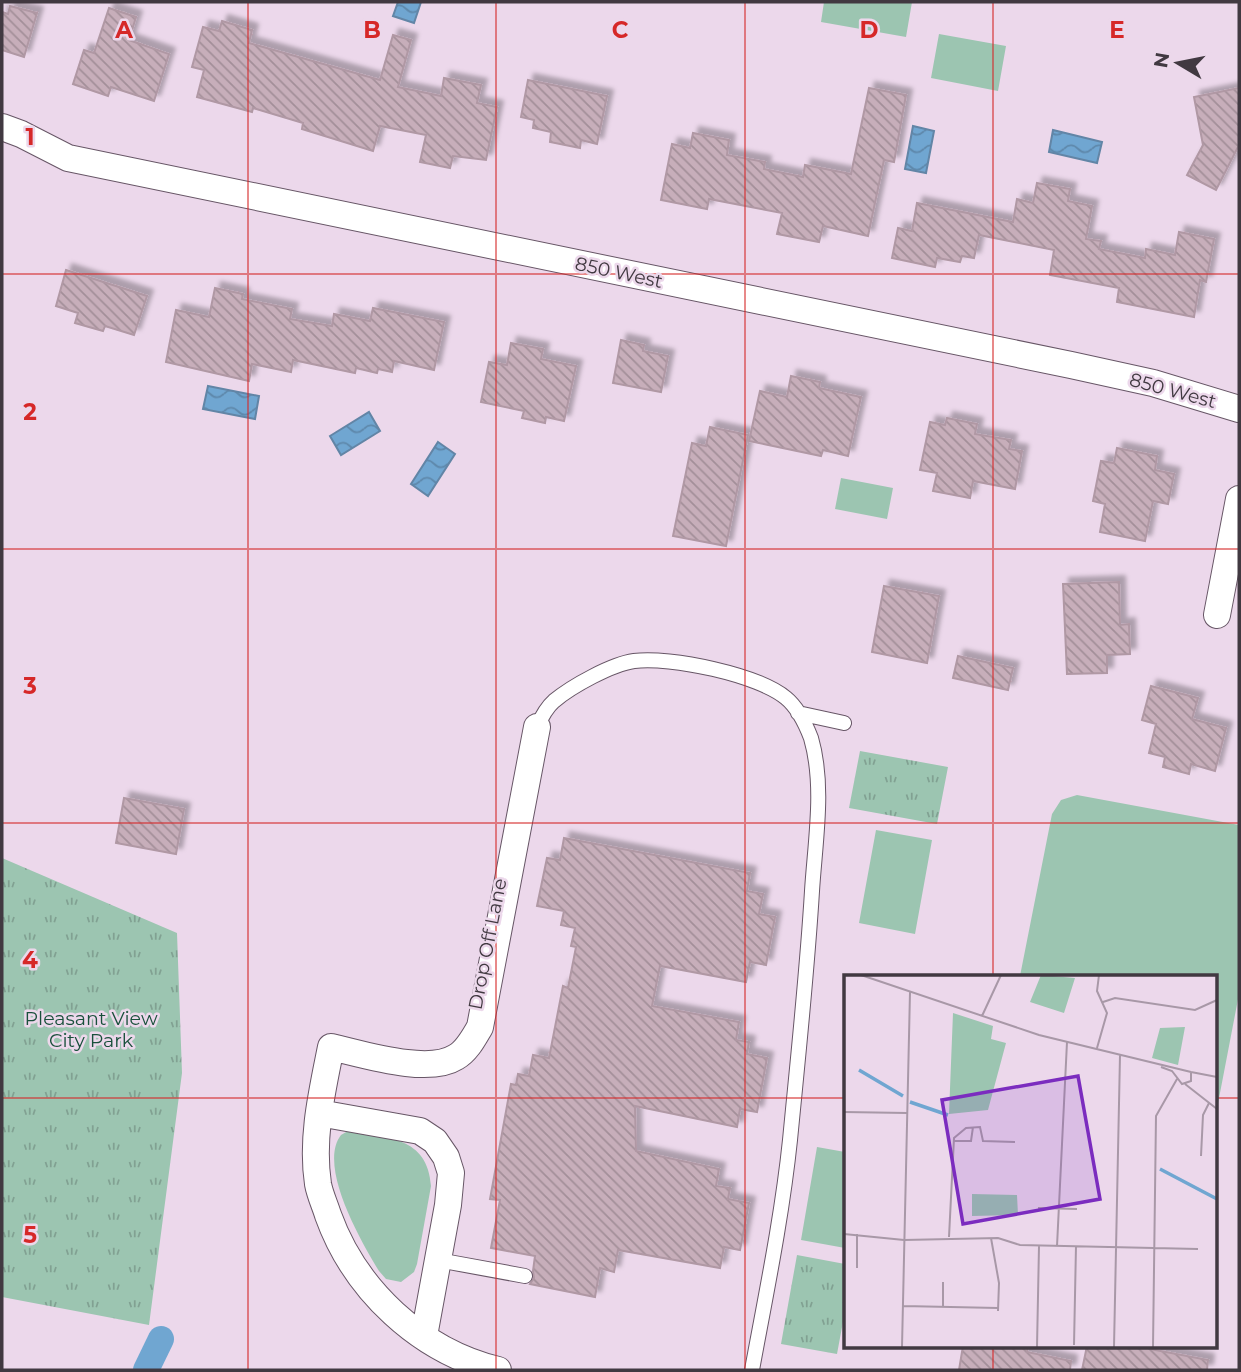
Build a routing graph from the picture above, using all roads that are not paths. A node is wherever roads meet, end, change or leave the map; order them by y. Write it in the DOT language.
graph roads {
  1 [pos="2,127"];
  2 [pos="1239,409"];
  3 [pos="1239,499"];
  4 [pos="1217,615"];
  5 [pos="798,713"];
  6 [pos="844,723"];
  7 [pos="537,727"];
  8 [pos="319,1113"];
  9 [pos="438,1259"];
  10 [pos="525,1276"];
  11 [pos="424,1336"];
  12 [pos="498,1370"];
  13 [pos="752,1370"];
  1 -- 2 [label="street, 850 West"];
  3 -- 4 [label="street"];
  5 -- 6 [label="lane"];
  5 -- 7 [label="lane"];
  5 -- 13 [label="lane"];
  7 -- 8 [label="street"];
  8 -- 9 [label="street"];
  8 -- 11 [label="street"];
  9 -- 10 [label="lane"];
  9 -- 11 [label="street"];
  11 -- 12 [label="street"];
}
